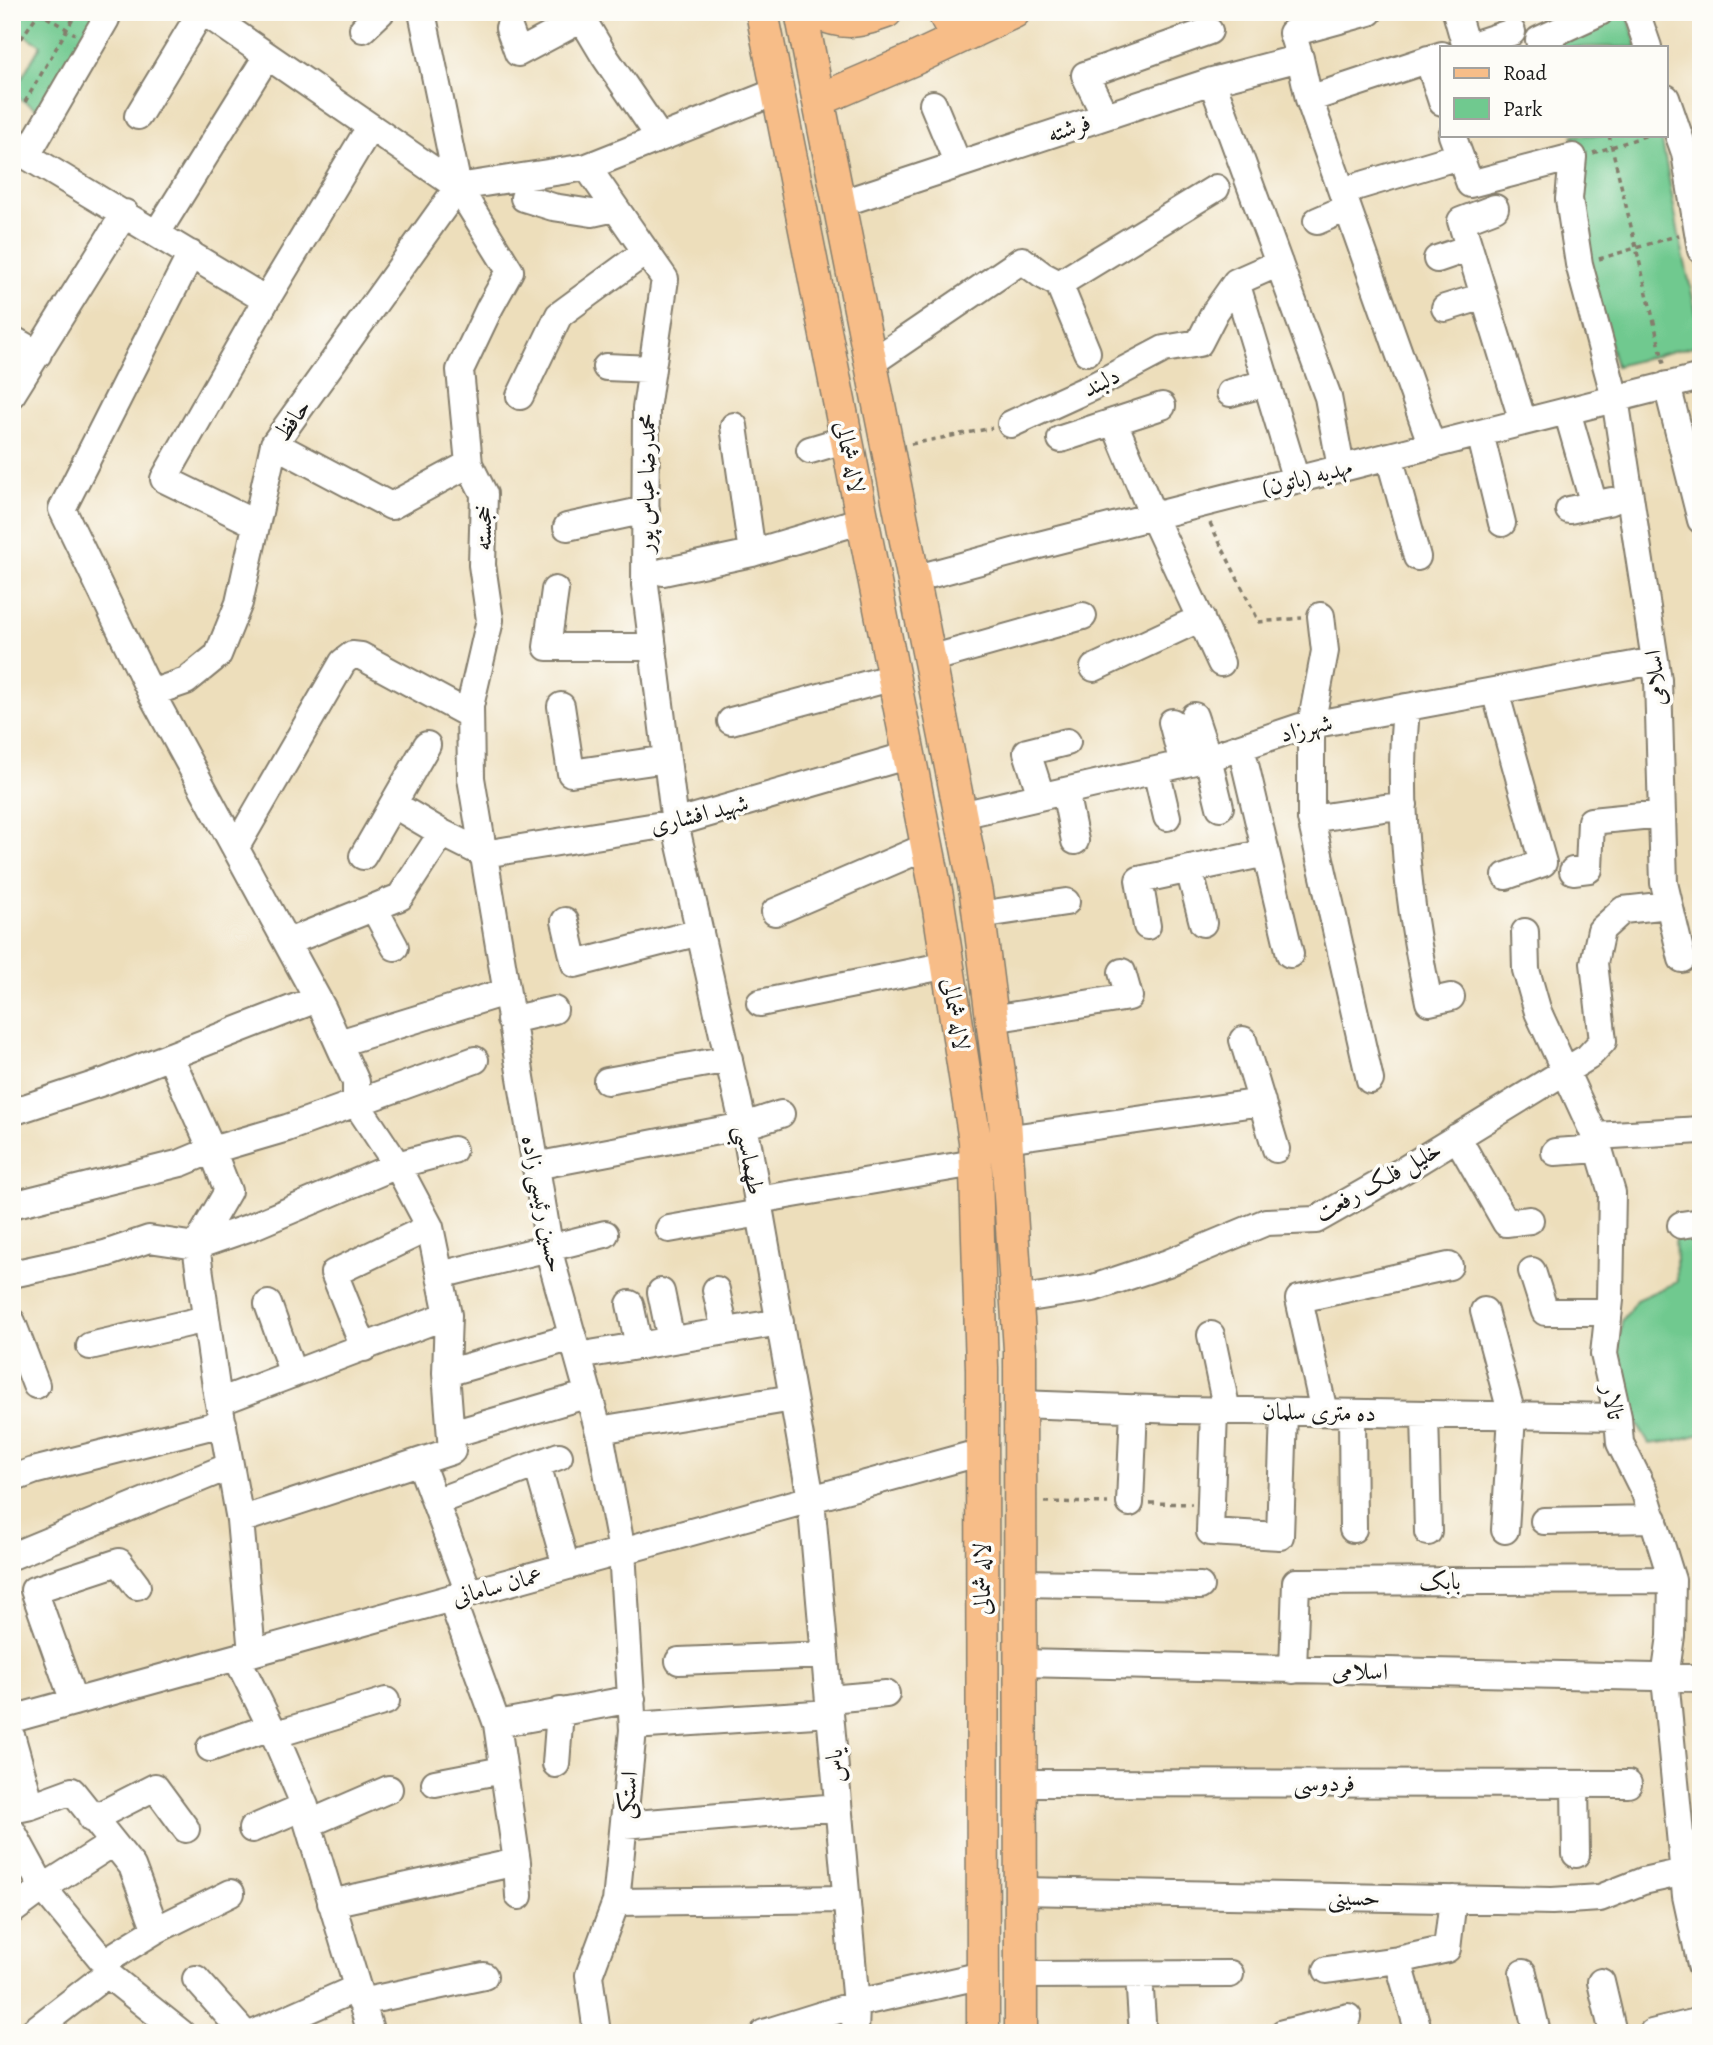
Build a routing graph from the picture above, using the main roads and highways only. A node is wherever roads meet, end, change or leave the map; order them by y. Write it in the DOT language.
graph roads {
  1 [pos="762,12"];
  2 [pos="801,12"];
  3 [pos="814,12"];
  4 [pos="887,12"];
  5 [pos="944,12"];
  6 [pos="1014,12"];
  7 [pos="972,32"];
  8 [pos="854,85"];
  9 [pos="819,100"];
  10 [pos="826,136"];
  11 [pos="973,878"];
  12 [pos="934,881"];
  13 [pos="982,1713"];
  14 [pos="1020,1736"];
  15 [pos="982,1813"];
  16 [pos="1020,1835"];
  17 [pos="983,2033"];
  18 [pos="1021,2033"];
  1 -- 12 [label="main road, لاله شمالی"];
  2 -- 9 [label="main road, لاله شمالی"];
  3 -- 4 [label="main road"];
  5 -- 7 [label="main road"];
  6 -- 7 [label="main road"];
  7 -- 8 [label="main road"];
  8 -- 9 [label="main road"];
  8 -- 10 [label="main road"];
  9 -- 10 [label="main road, لاله شمالی"];
  10 -- 11 [label="main road, لاله شمالی"];
  11 -- 12 [label="main road"];
  11 -- 14 [label="main road, لاله شمالی"];
  12 -- 13 [label="main road, لاله شمالی"];
  13 -- 14 [label="main road"];
  13 -- 15 [label="main road, لاله شمالی"];
  14 -- 16 [label="main road, لاله شمالی"];
  15 -- 16 [label="main road"];
  15 -- 17 [label="main road, لاله شمالی"];
  16 -- 18 [label="main road, لاله شمالی"];
}
